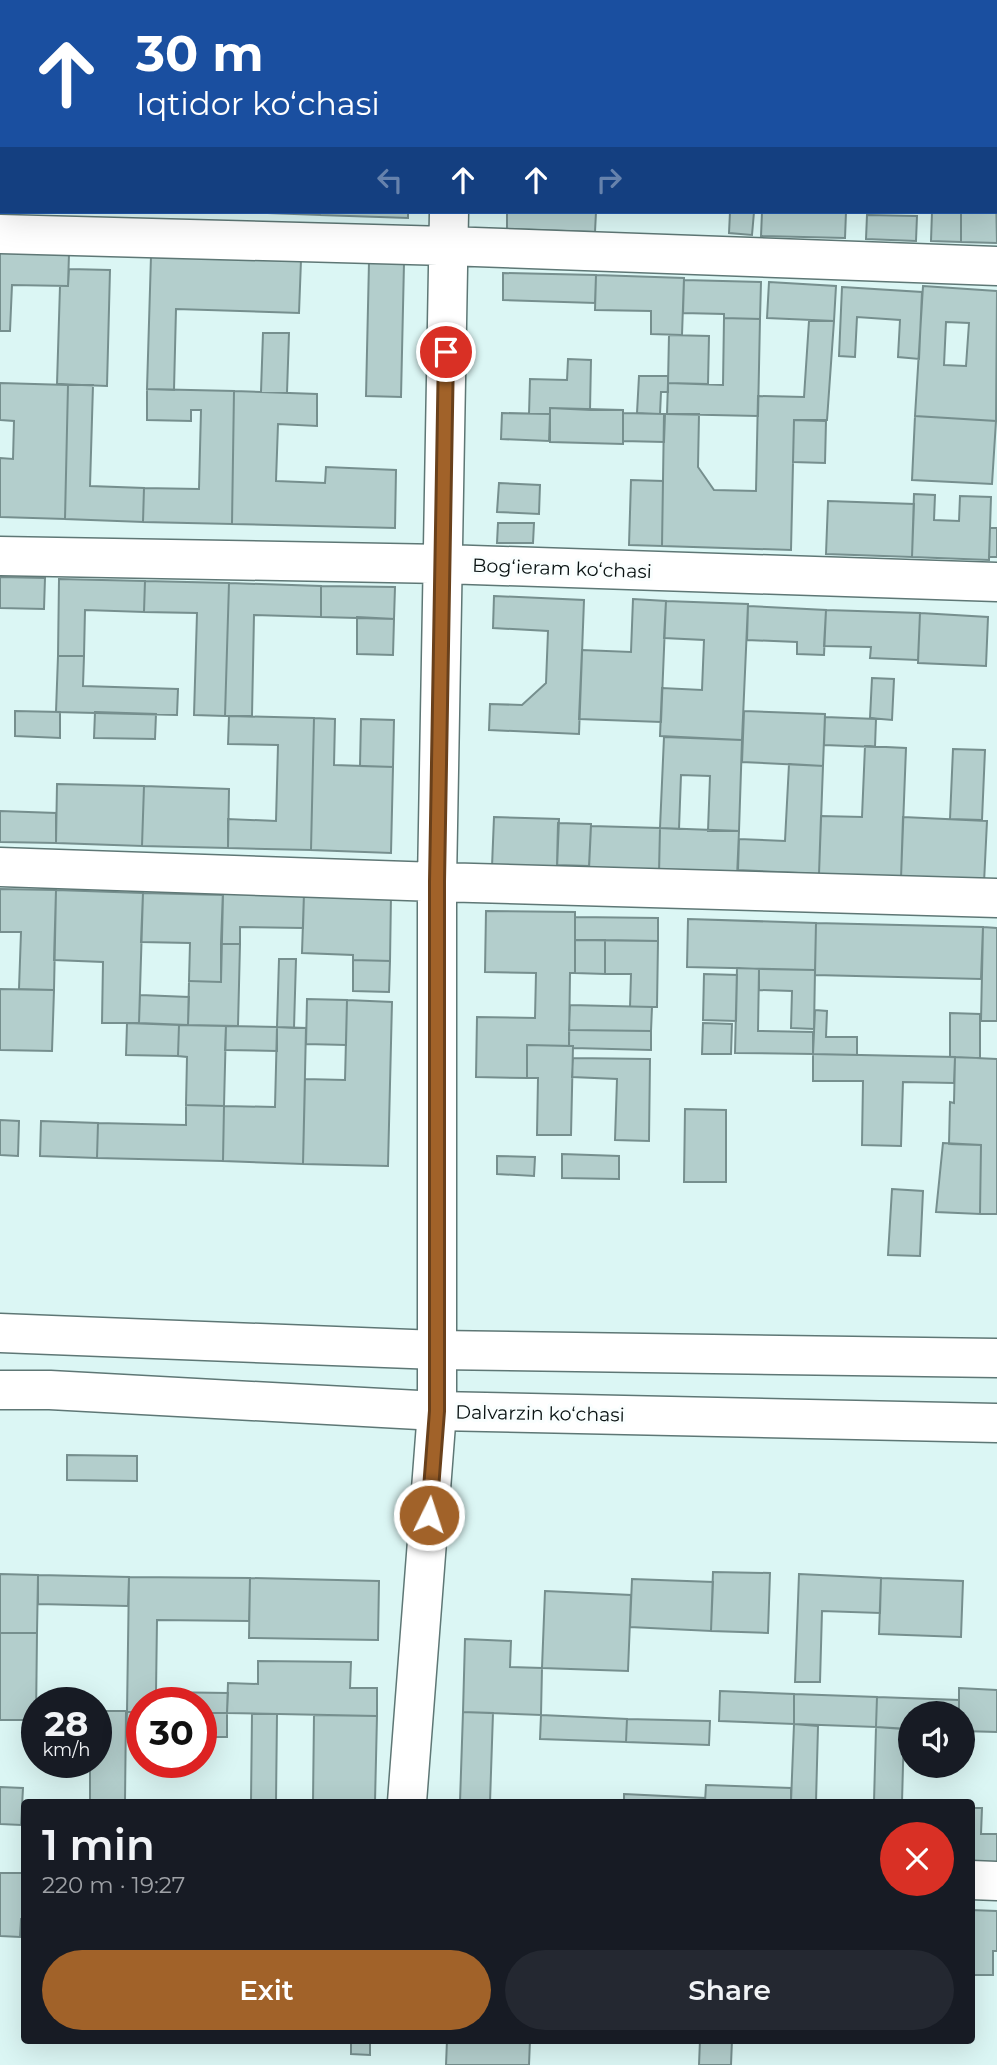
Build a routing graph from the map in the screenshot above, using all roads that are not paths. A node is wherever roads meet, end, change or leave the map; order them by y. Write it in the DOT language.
graph roads {
  1 [pos="448,229"];
  2 [pos="0,234"];
  3 [pos="997,266"];
  4 [pos="0,556"];
  5 [pos="443,564"];
  6 [pos="997,582"];
  7 [pos="0,867"];
  8 [pos="437,882"];
  9 [pos="997,898"];
  10 [pos="0,1333"];
  11 [pos="437,1350"];
  12 [pos="997,1358"];
  13 [pos="0,1390"];
  14 [pos="437,1411"];
  15 [pos="997,1423"];
  16 [pos="407,1799"];
  17 [pos="975,1880"];
  18 [pos="997,1881"];
  1 -- 2 [label="street"];
  1 -- 3 [label="street"];
  1 -- 5 [label="street"];
  4 -- 5 [label="street, Bogʻieram koʻchasi"];
  5 -- 6 [label="street, Bogʻieram koʻchasi"];
  5 -- 8 [label="street"];
  7 -- 8 [label="street"];
  8 -- 9 [label="street"];
  8 -- 11 [label="street"];
  10 -- 11 [label="street"];
  11 -- 12 [label="street"];
  11 -- 14 [label="street"];
  13 -- 14 [label="street, Dalvarzin koʻchasi"];
  14 -- 15 [label="street, Dalvarzin koʻchasi"];
  14 -- 16 [label="street"];
  17 -- 18 [label="street"];
}
